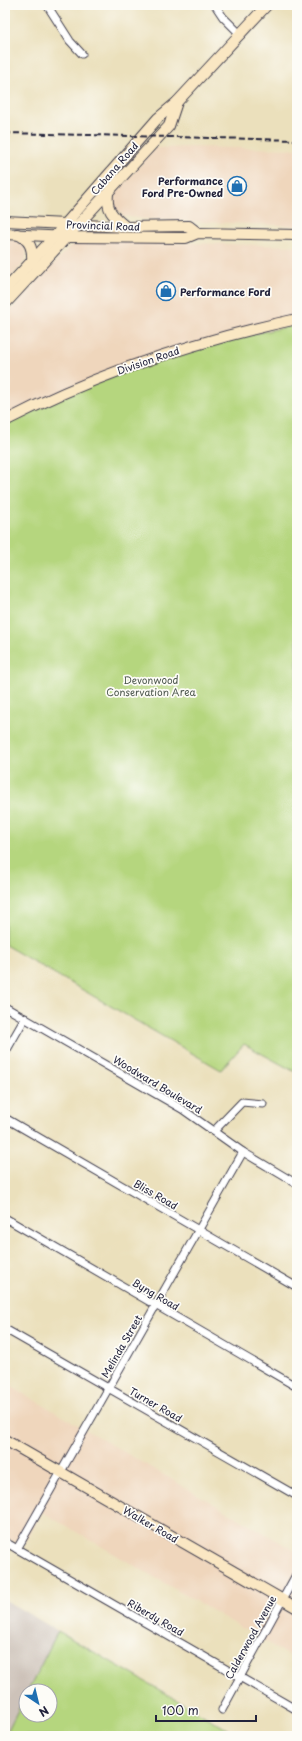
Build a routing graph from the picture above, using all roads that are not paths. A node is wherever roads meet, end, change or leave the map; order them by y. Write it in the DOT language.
graph roads {
  1 [pos="47,5"];
  2 [pos="215,5"];
  3 [pos="267,5"];
  4 [pos="241,35"];
  5 [pos="82,54"];
  6 [pos="177,102"];
  7 [pos="108,193"];
  8 [pos="5,221"];
  9 [pos="65,224"];
  10 [pos="80,224"];
  11 [pos="126,226"];
  12 [pos="198,233"];
  13 [pos="5,234"];
  14 [pos="17,234"];
  15 [pos="297,235"];
  16 [pos="54,237"];
  17 [pos="68,237"];
  18 [pos="32,262"];
  19 [pos="5,290"];
  20 [pos="5,304"];
  21 [pos="297,319"];
  22 [pos="5,421"];
  23 [pos="5,1007"];
  24 [pos="25,1018"];
  25 [pos="5,1053"];
  26 [pos="263,1104"];
  27 [pos="5,1118"];
  28 [pos="214,1132"];
  29 [pos="243,1152"];
  30 [pos="297,1184"];
  31 [pos="5,1218"];
  32 [pos="199,1230"];
  33 [pos="297,1287"];
  34 [pos="156,1305"];
  35 [pos="5,1329"];
  36 [pos="297,1387"];
  37 [pos="108,1388"];
  38 [pos="5,1440"];
  39 [pos="61,1472"];
  40 [pos="297,1496"];
  41 [pos="5,1542"];
  42 [pos="17,1549"];
  43 [pos="297,1573"];
  44 [pos="282,1599"];
  45 [pos="297,1608"];
  46 [pos="239,1677"];
  47 [pos="222,1710"];
  48 [pos="297,1710"];
  1 -- 5 [label="street"];
  2 -- 4 [label="street"];
  3 -- 4 [label="main road, Cabana Road"];
  4 -- 6 [label="main road, Cabana Road"];
  6 -- 7 [label="main road, Cabana Road"];
  6 -- 9 [label="main road, Cabana Road"];
  7 -- 10 [label="main road, Cabana Road"];
  7 -- 11 [label="main road"];
  8 -- 9 [label="main road, Provincial Road"];
  9 -- 10 [label="main road, Provincial Road"];
  9 -- 16 [label="main road, Cabana Road"];
  10 -- 11 [label="main road, Provincial Road"];
  10 -- 17 [label="main road, Cabana Road"];
  11 -- 12 [label="main road, Provincial Road"];
  12 -- 15 [label="main road, Provincial Road"];
  12 -- 17 [label="main road, Provincial Road"];
  13 -- 14 [label="main road, Provincial Road"];
  14 -- 16 [label="main road, Provincial Road"];
  14 -- 18 [label="main road"];
  16 -- 17 [label="main road, Provincial Road"];
  16 -- 18 [label="main road, Cabana Road"];
  17 -- 20 [label="main road, Cabana Road"];
  18 -- 19 [label="main road, Cabana Road"];
  21 -- 22 [label="main road, Division Road"];
  23 -- 24 [label="street, Woodward Boulevard"];
  24 -- 25 [label="street"];
  24 -- 28 [label="street, Woodward Boulevard"];
  26 -- 28 [label="street"];
  27 -- 32 [label="street, Bliss Road"];
  28 -- 29 [label="street, Woodward Boulevard"];
  29 -- 30 [label="street, Woodward Boulevard"];
  29 -- 32 [label="street, Melinda Street"];
  31 -- 34 [label="street, Byng Road"];
  32 -- 33 [label="street, Bliss Road"];
  32 -- 34 [label="street, Melinda Street"];
  34 -- 36 [label="street, Byng Road"];
  34 -- 37 [label="street, Melinda Street"];
  35 -- 37 [label="street, Turner Road"];
  37 -- 39 [label="street, Melinda Street"];
  37 -- 40 [label="street, Turner Road"];
  38 -- 39 [label="main road, Walker Road"];
  39 -- 42 [label="street, Melinda Street"];
  39 -- 44 [label="main road, Walker Road"];
  41 -- 42 [label="street, Riberdy Road"];
  42 -- 46 [label="street, Riberdy Road"];
  43 -- 44 [label="street, Calderwood Avenue"];
  44 -- 45 [label="main road, Walker Road"];
  44 -- 46 [label="street, Calderwood Avenue"];
  46 -- 47 [label="street, Calderwood Avenue"];
  46 -- 48 [label="street, Riberdy Road"];
}
